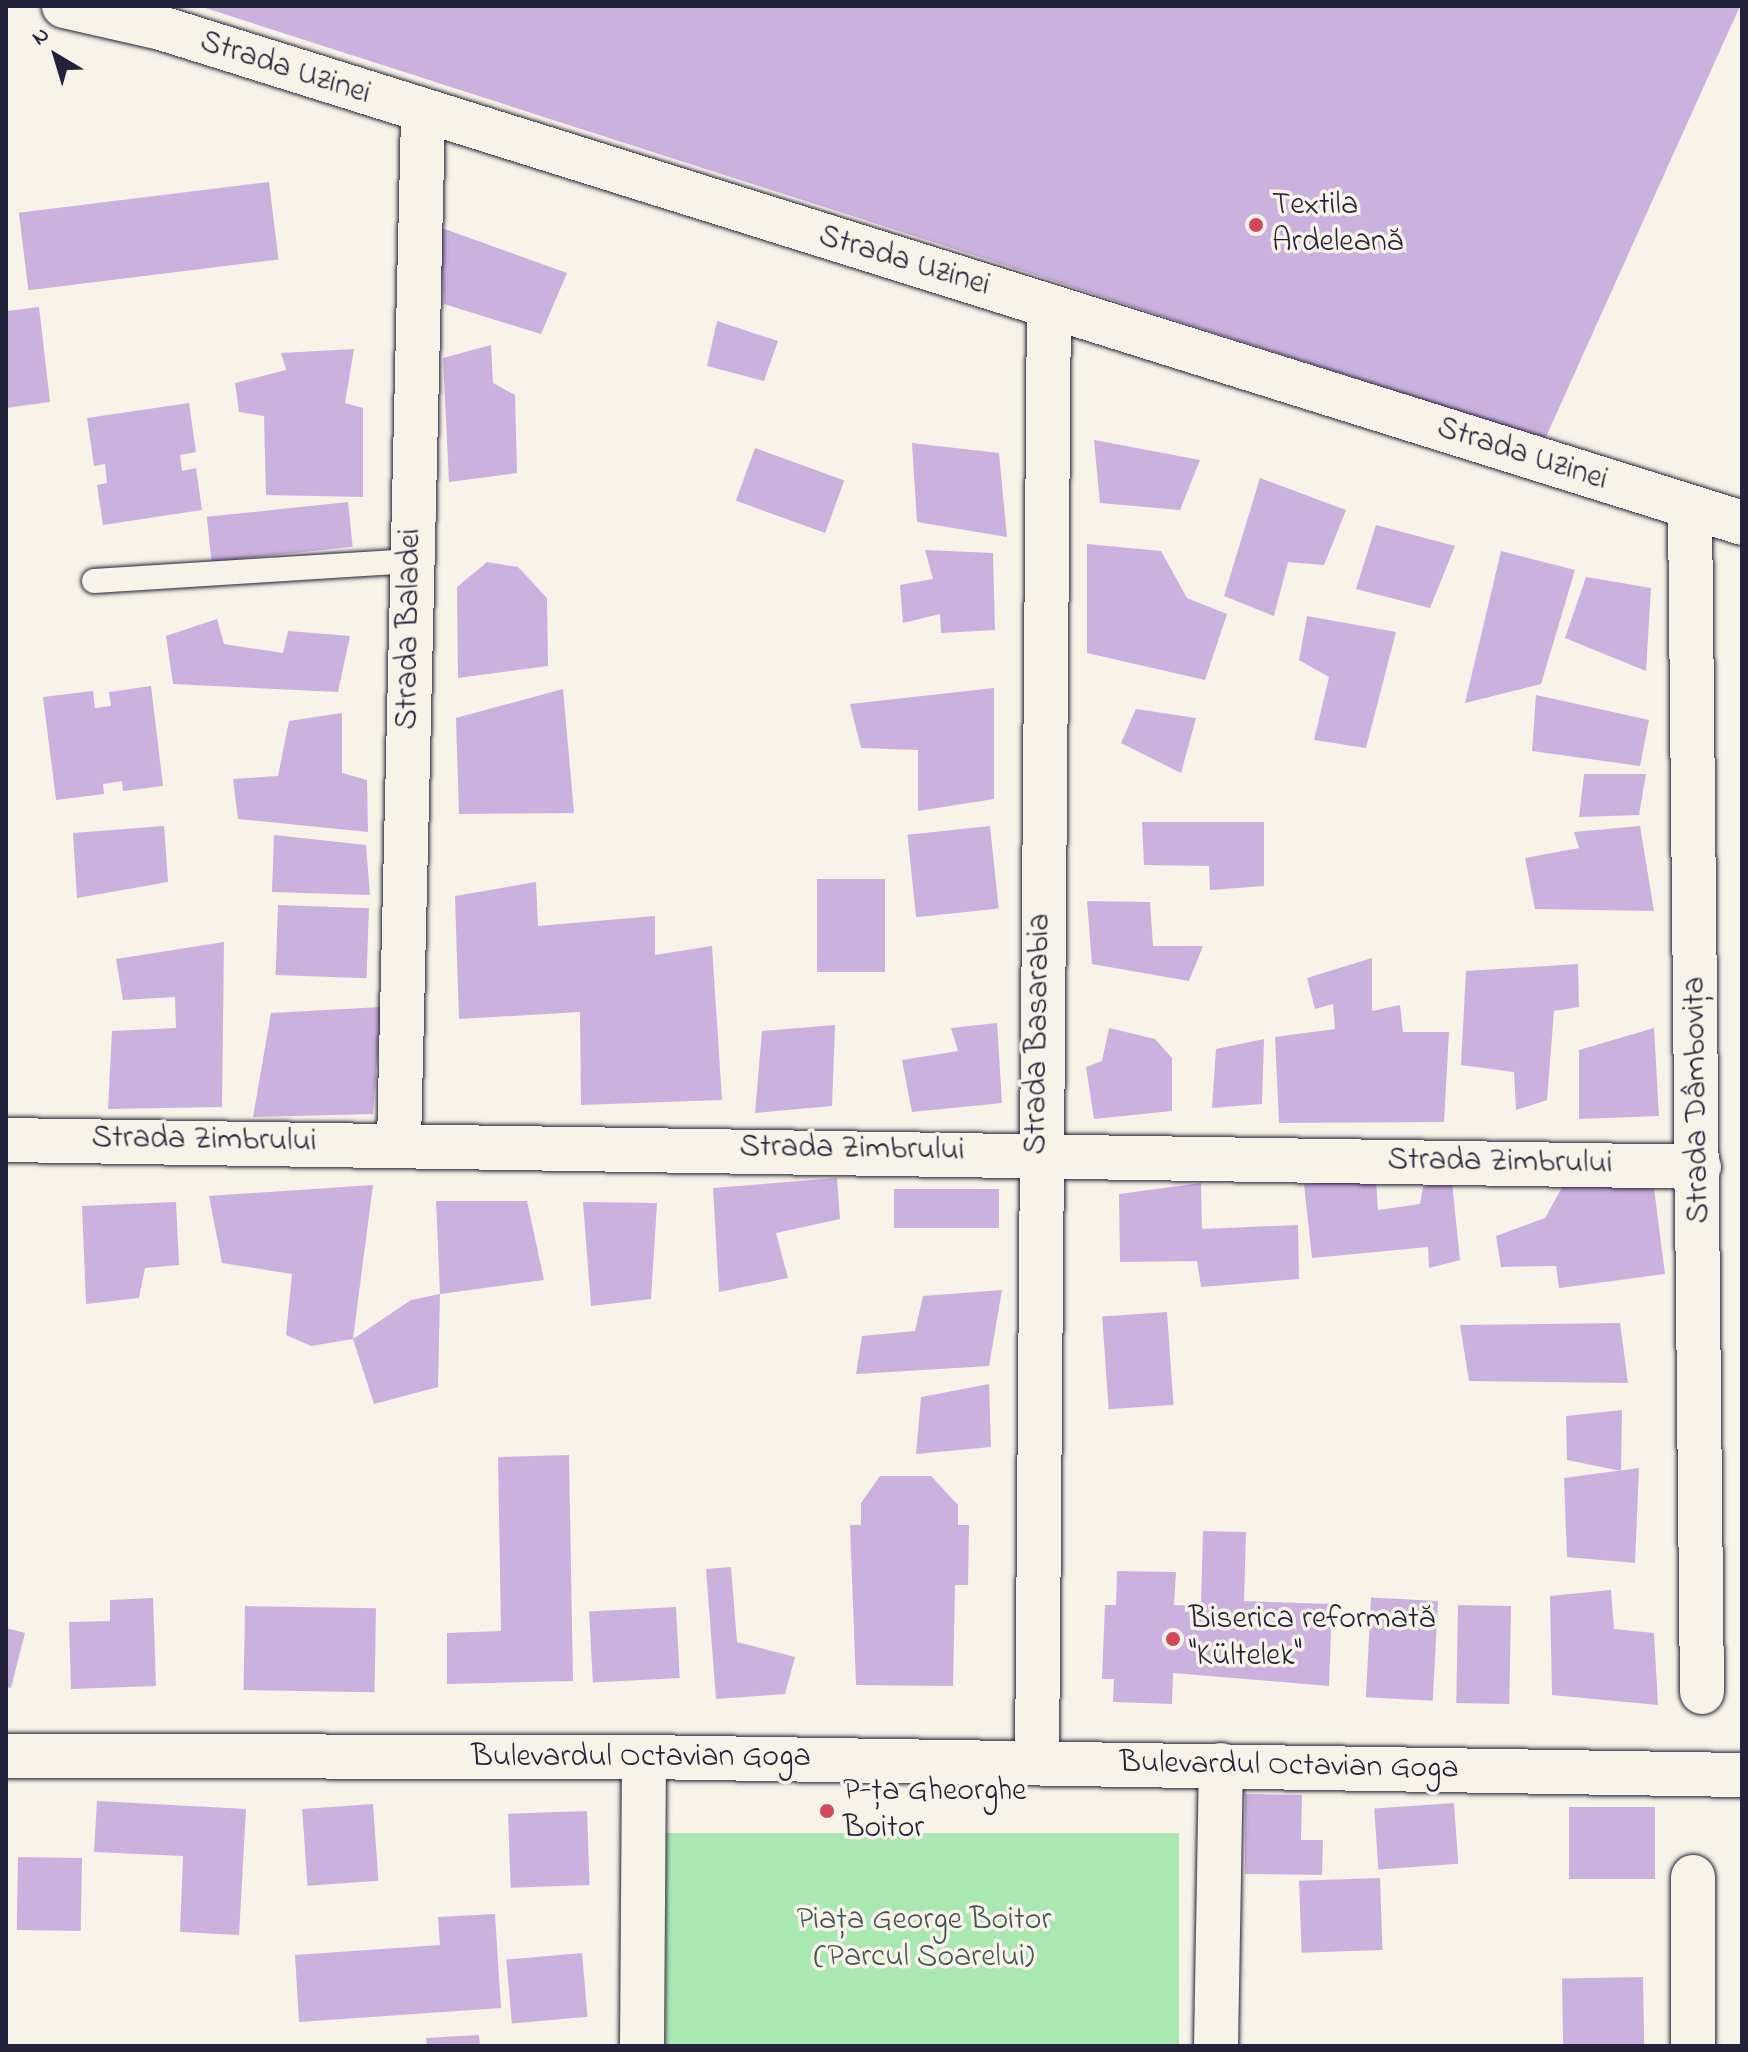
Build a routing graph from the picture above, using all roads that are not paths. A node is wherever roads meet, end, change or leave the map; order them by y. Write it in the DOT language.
graph roads {
  1 [pos="64,6"];
  2 [pos="164,17"];
  3 [pos="423,115"];
  4 [pos="1049,306"];
  5 [pos="1690,509"];
  6 [pos="1742,523"];
  7 [pos="411,561"];
  8 [pos="94,581"];
  9 [pos="6,1140"];
  10 [pos="399,1143"];
  11 [pos="1037,1152"];
  12 [pos="1699,1167"];
  13 [pos="1702,1692"];
  14 [pos="10,1755"];
  15 [pos="644,1757"];
  16 [pos="1037,1762"];
  17 [pos="1221,1765"];
  18 [pos="1742,1775"];
  19 [pos="1693,1877"];
  20 [pos="642,2046"];
  21 [pos="1216,2046"];
  22 [pos="1693,2046"];
  1 -- 2 [label="street, Strada Uzinei"];
  2 -- 3 [label="street, Strada Uzinei"];
  3 -- 4 [label="street, Strada Uzinei"];
  3 -- 7 [label="street, Strada Baladei"];
  4 -- 5 [label="street, Strada Uzinei"];
  4 -- 11 [label="street, Strada Basarabia"];
  5 -- 6 [label="street, Strada Uzinei"];
  5 -- 12 [label="street, Strada Dâmbovița"];
  7 -- 8 [label="lane"];
  7 -- 10 [label="street, Strada Baladei"];
  9 -- 10 [label="street, Strada Zimbrului"];
  10 -- 11 [label="street, Strada Zimbrului"];
  11 -- 12 [label="street, Strada Zimbrului"];
  11 -- 16 [label="street, Strada Basarabia"];
  12 -- 13 [label="street, Strada Dâmbovița"];
  14 -- 15 [label="street, Bulevardul Octavian Goga"];
  15 -- 16 [label="street, Bulevardul Octavian Goga"];
  15 -- 20 [label="street"];
  16 -- 17 [label="street, Bulevardul Octavian Goga"];
  17 -- 18 [label="street, Bulevardul Octavian Goga"];
  17 -- 21 [label="street"];
  19 -- 22 [label="street"];
}
